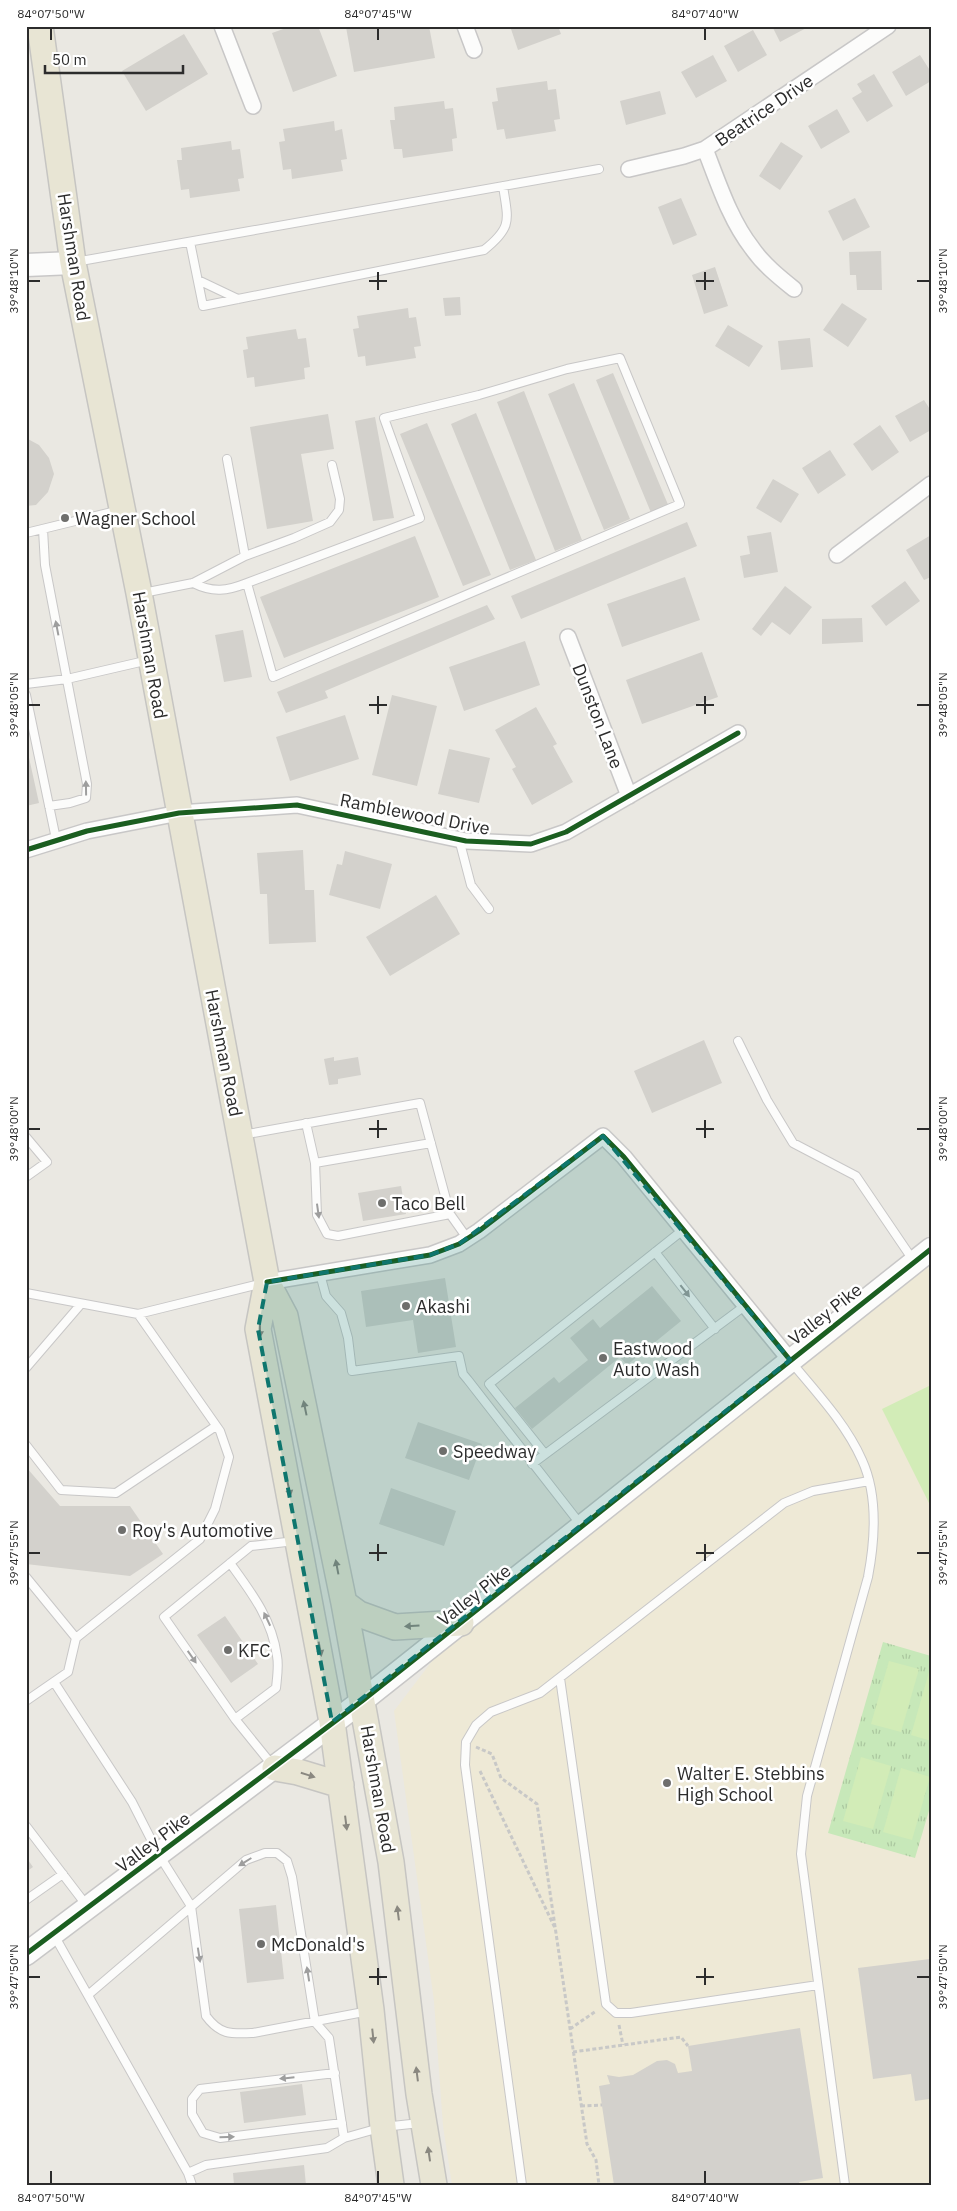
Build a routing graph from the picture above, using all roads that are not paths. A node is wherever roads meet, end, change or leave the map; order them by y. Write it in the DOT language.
graph roads {
  1 [pos="40,26"];
  2 [pos="222,26"];
  3 [pos="465,26"];
  4 [pos="888,26"];
  5 [pos="474,50"];
  6 [pos="253,106"];
  7 [pos="705,150"];
  8 [pos="599,169"];
  9 [pos="629,169"];
  10 [pos="502,186"];
  11 [pos="190,242"];
  12 [pos="73,263"];
  13 [pos="26,265"];
  14 [pos="198,280"];
  15 [pos="794,289"];
  16 [pos="238,299"];
  17 [pos="227,459"];
  18 [pos="332,465"];
  19 [pos="931,484"];
  20 [pos="122,510"];
  21 [pos="43,529"];
  22 [pos="26,534"];
  23 [pos="837,555"];
  24 [pos="244,556"];
  25 [pos="193,583"];
  26 [pos="247,583"];
  27 [pos="139,594"];
  28 [pos="568,637"];
  29 [pos="151,660"];
  30 [pos="66,679"];
  31 [pos="26,684"];
  32 [pos="26,695"];
  33 [pos="738,733"];
  34 [pos="629,796"];
  35 [pos="49,806"];
  36 [pos="179,813"];
  37 [pos="56,839"];
  38 [pos="459,840"];
  39 [pos="26,850"];
  40 [pos="489,909"];
  41 [pos="738,1041"];
  42 [pos="306,1123"];
  43 [pos="240,1135"];
  44 [pos="26,1137"];
  45 [pos="431,1143"];
  46 [pos="315,1163"];
  47 [pos="26,1177"];
  48 [pos="450,1214"];
  49 [pos="683,1230"];
  50 [pos="468,1238"];
  51 [pos="655,1252"];
  52 [pos="923,1255"];
  53 [pos="320,1274"];
  54 [pos="267,1282"];
  55 [pos="26,1294"];
  56 [pos="81,1304"];
  57 [pos="746,1305"];
  58 [pos="138,1314"];
  59 [pos="715,1329"];
  60 [pos="790,1360"];
  61 [pos="26,1368"];
  62 [pos="216,1426"];
  63 [pos="26,1445"];
  64 [pos="545,1454"];
  65 [pos="532,1464"];
  66 [pos="869,1481"];
  67 [pos="582,1526"];
  68 [pos="299,1540"];
  69 [pos="230,1563"];
  70 [pos="26,1577"];
  71 [pos="344,1603"];
  72 [pos="461,1623"];
  73 [pos="76,1638"];
  74 [pos="560,1678"];
  75 [pos="54,1682"];
  76 [pos="26,1701"];
  77 [pos="362,1701"];
  78 [pos="235,1719"];
  79 [pos="332,1722"];
  80 [pos="275,1768"];
  81 [pos="341,1785"];
  82 [pos="26,1826"];
  83 [pos="159,1855"];
  84 [pos="63,1874"];
  85 [pos="26,1900"];
  86 [pos="191,1906"];
  87 [pos="88,1908"];
  88 [pos="53,1934"];
  89 [pos="26,1954"];
  90 [pos="818,1985"];
  91 [pos="88,1995"];
  92 [pos="371,2010"];
  93 [pos="315,2022"];
  94 [pos="335,2073"];
  95 [pos="425,2122"];
  96 [pos="342,2123"];
  97 [pos="383,2127"];
  98 [pos="344,2138"];
  99 [pos="188,2173"];
  100 [pos="191,2184"];
  101 [pos="391,2185"];
  102 [pos="434,2185"];
  103 [pos="522,2185"];
  104 [pos="845,2185"];
  1 -- 12 [label="main road, Harshman Road"];
  2 -- 6 [label="street"];
  3 -- 5 [label="street"];
  4 -- 7 [label="street, Beatrice Drive"];
  7 -- 9 [label="street, Beatrice Drive"];
  7 -- 15 [label="street"];
  8 -- 10 [label="lane"];
  10 -- 11 [label="lane"];
  10 -- 16 [label="lane"];
  11 -- 12 [label="lane"];
  11 -- 14 [label="lane"];
  12 -- 13 [label="street"];
  12 -- 20 [label="main road, Harshman Road"];
  14 -- 16 [label="lane"];
  14 -- 16 [label="lane"];
  17 -- 24 [label="lane"];
  18 -- 24 [label="lane"];
  19 -- 23 [label="street"];
  20 -- 21 [label="lane"];
  20 -- 27 [label="main road, Harshman Road"];
  21 -- 22 [label="lane"];
  30 -- 21 [label="lane, one-way"];
  24 -- 25 [label="lane"];
  25 -- 26 [label="lane"];
  25 -- 27 [label="lane"];
  26 -- 26 [label="lane"];
  27 -- 29 [label="main road, Harshman Road"];
  28 -- 34 [label="street, Dunston Lane"];
  29 -- 30 [label="lane"];
  29 -- 36 [label="main road, Harshman Road"];
  30 -- 31 [label="lane"];
  35 -- 30 [label="lane, one-way"];
  32 -- 35 [label="lane"];
  33 -- 34 [label="street, Ramblewood Drive"];
  34 -- 38 [label="street, Ramblewood Drive"];
  35 -- 37 [label="lane"];
  36 -- 37 [label="street, Ramblewood Drive"];
  36 -- 38 [label="street, Ramblewood Drive"];
  36 -- 43 [label="main road, Harshman Road"];
  37 -- 39 [label="street, Ramblewood Drive"];
  38 -- 40 [label="lane"];
  41 -- 52 [label="lane"];
  42 -- 43 [label="lane"];
  42 -- 45 [label="lane"];
  42 -- 46 [label="lane"];
  43 -- 54 [label="main road, Harshman Road"];
  44 -- 47 [label="lane"];
  45 -- 46 [label="lane"];
  45 -- 48 [label="lane"];
  46 -- 48 [label="lane, one-way"];
  48 -- 50 [label="lane"];
  49 -- 50 [label="street"];
  49 -- 51 [label="lane"];
  49 -- 57 [label="street"];
  50 -- 53 [label="street"];
  51 -- 59 [label="lane, one-way"];
  51 -- 64 [label="lane"];
  52 -- 60 [label="street, Valley Pike"];
  53 -- 54 [label="street"];
  53 -- 65 [label="lane"];
  54 -- 58 [label="lane"];
  54 -- 68 [label="main road, Harshman Road, one-way"];
  71 -- 54 [label="main road, Harshman Road, one-way"];
  55 -- 56 [label="lane"];
  56 -- 58 [label="lane"];
  56 -- 61 [label="lane"];
  57 -- 59 [label="lane"];
  57 -- 60 [label="street"];
  58 -- 62 [label="lane"];
  59 -- 64 [label="lane"];
  60 -- 66 [label="lane"];
  60 -- 67 [label="street, Valley Pike"];
  62 -- 63 [label="lane"];
  62 -- 73 [label="lane"];
  64 -- 65 [label="lane"];
  65 -- 67 [label="lane"];
  66 -- 74 [label="lane"];
  66 -- 90 [label="lane"];
  67 -- 72 [label="street, Valley Pike"];
  68 -- 69 [label="lane"];
  68 -- 79 [label="main road, Harshman Road, one-way"];
  78 -- 69 [label="lane, one-way"];
  69 -- 78 [label="lane, one-way"];
  70 -- 73 [label="lane"];
  72 -- 71 [label="main road, one-way"];
  71 -- 77 [label="main road, Harshman Road"];
  72 -- 77 [label="street, Valley Pike"];
  73 -- 75 [label="lane"];
  74 -- 90 [label="lane"];
  74 -- 103 [label="lane"];
  75 -- 76 [label="lane"];
  75 -- 83 [label="lane"];
  77 -- 79 [label="street, Valley Pike"];
  95 -- 77 [label="main road, Harshman Road, one-way"];
  78 -- 80 [label="lane"];
  79 -- 80 [label="street, Valley Pike"];
  79 -- 81 [label="main road, Harshman Road"];
  80 -- 81 [label="main road, one-way"];
  80 -- 83 [label="street, Valley Pike"];
  81 -- 92 [label="main road, Harshman Road, one-way"];
  82 -- 84 [label="lane"];
  83 -- 86 [label="lane"];
  83 -- 87 [label="street, Valley Pike"];
  84 -- 85 [label="lane"];
  84 -- 87 [label="lane"];
  86 -- 91 [label="lane"];
  86 -- 93 [label="lane, one-way"];
  93 -- 86 [label="lane, one-way"];
  87 -- 88 [label="street, Valley Pike"];
  88 -- 89 [label="street, Valley Pike"];
  88 -- 91 [label="lane"];
  90 -- 104 [label="lane"];
  91 -- 99 [label="lane"];
  92 -- 93 [label="lane"];
  92 -- 97 [label="main road, Harshman Road, one-way"];
  93 -- 94 [label="lane"];
  94 -- 96 [label="lane"];
  94 -- 96 [label="lane, one-way"];
  95 -- 97 [label="lane"];
  102 -- 95 [label="main road, Harshman Road, one-way"];
  96 -- 98 [label="lane"];
  97 -- 98 [label="lane"];
  97 -- 101 [label="main road, Harshman Road"];
  98 -- 99 [label="lane"];
  99 -- 100 [label="lane"];
}
